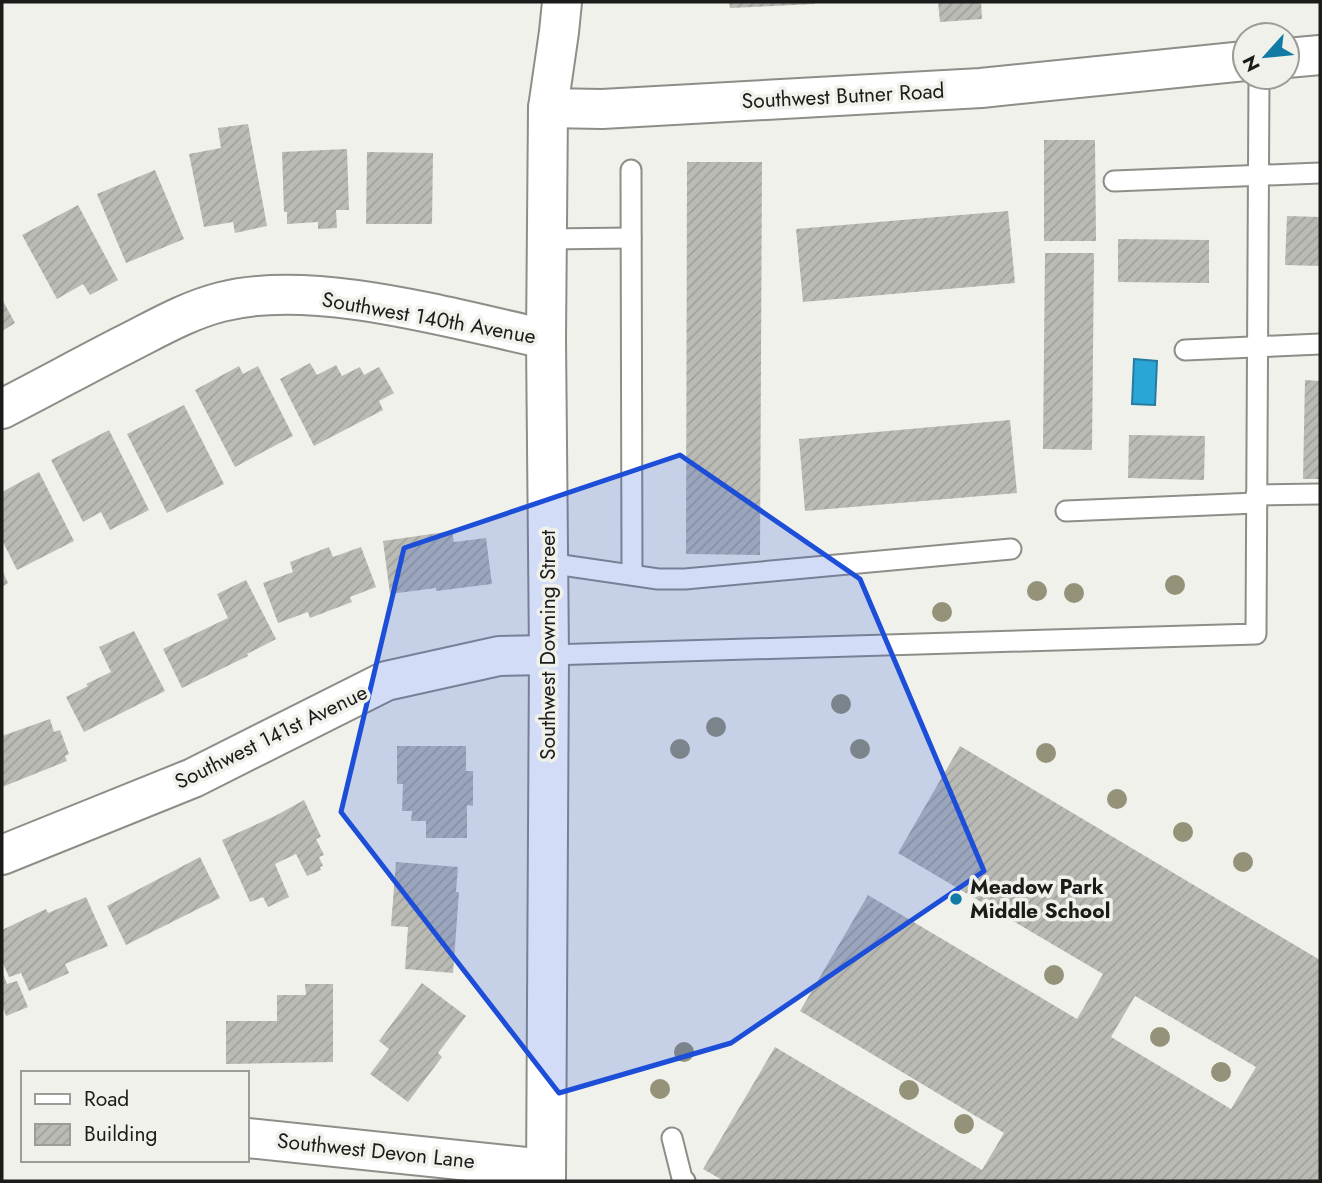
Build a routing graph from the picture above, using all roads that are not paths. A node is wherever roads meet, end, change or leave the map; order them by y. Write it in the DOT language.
graph roads {
  1 [pos="562,2"];
  2 [pos="1320,55"];
  3 [pos="1301,57"];
  4 [pos="1231,62"];
  5 [pos="1259,91"];
  6 [pos="548,108"];
  7 [pos="631,170"];
  8 [pos="1320,173"];
  9 [pos="1258,174"];
  10 [pos="1114,181"];
  11 [pos="631,238"];
  12 [pos="547,239"];
  13 [pos="546,339"];
  14 [pos="1320,344"];
  15 [pos="1257,347"];
  16 [pos="1185,350"];
  17 [pos="2,409"];
  18 [pos="1320,494"];
  19 [pos="1256,499"];
  20 [pos="1066,511"];
  21 [pos="1011,549"];
  22 [pos="548,563"];
  23 [pos="632,573"];
  24 [pos="549,655"];
  25 [pos="2,855"];
  26 [pos="248,1138"];
  27 [pos="673,1138"];
  28 [pos="546,1175"];
  29 [pos="685,1181"];
  1 -- 6 [label="street"];
  2 -- 3 [label="street"];
  4 -- 6 [label="street, Southwest Butner Road"];
  5 -- 9 [label="lane"];
  6 -- 12 [label="street, Southwest Downing Street"];
  7 -- 11 [label="lane"];
  8 -- 9 [label="lane"];
  9 -- 10 [label="lane"];
  9 -- 15 [label="lane"];
  11 -- 12 [label="lane"];
  11 -- 23 [label="lane"];
  12 -- 13 [label="street, Southwest Downing Street"];
  13 -- 17 [label="street, Southwest 140th Avenue"];
  13 -- 22 [label="street, Southwest Downing Street"];
  14 -- 15 [label="lane"];
  15 -- 16 [label="lane"];
  15 -- 19 [label="lane"];
  18 -- 19 [label="lane"];
  19 -- 20 [label="lane"];
  19 -- 24 [label="lane"];
  21 -- 23 [label="lane"];
  22 -- 23 [label="lane"];
  22 -- 24 [label="street, Southwest Downing Street"];
  24 -- 25 [label="street, Southwest 141st Avenue"];
  24 -- 28 [label="street, Southwest Downing Street"];
  26 -- 28 [label="street, Southwest Devon Lane"];
  27 -- 29 [label="lane"];
}
